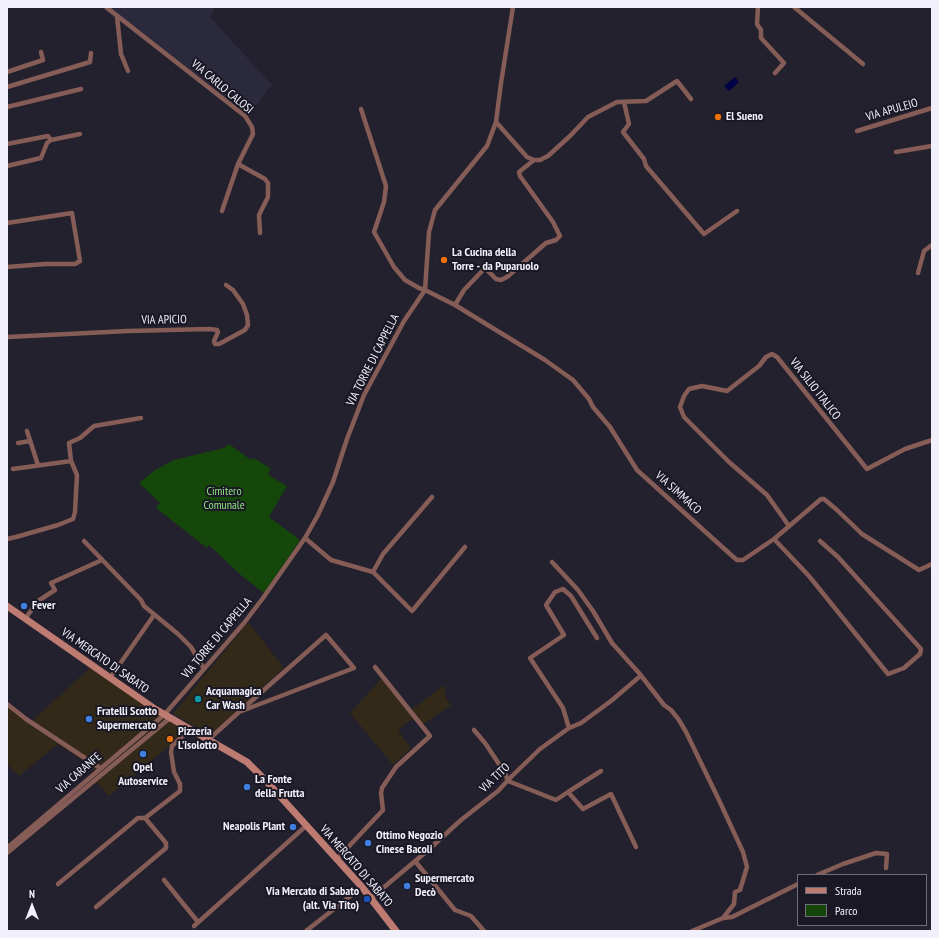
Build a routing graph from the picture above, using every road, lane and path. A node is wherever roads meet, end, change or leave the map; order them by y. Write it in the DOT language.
graph roads {
  1 [pos="106,7"];
  2 [pos="513,7"];
  3 [pos="758,7"];
  4 [pos="794,7"];
  5 [pos="117,16"];
  6 [pos="42,52"];
  7 [pos="91,53"];
  8 [pos="862,64"];
  9 [pos="128,71"];
  10 [pos="7,72"];
  11 [pos="776,73"];
  12 [pos="7,87"];
  13 [pos="81,89"];
  14 [pos="691,99"];
  15 [pos="624,102"];
  16 [pos="7,107"];
  17 [pos="932,108"];
  18 [pos="361,109"];
  19 [pos="496,122"];
  20 [pos="857,131"];
  21 [pos="80,134"];
  22 [pos="51,140"];
  23 [pos="7,144"];
  24 [pos="932,146"];
  25 [pos="896,152"];
  26 [pos="534,160"];
  27 [pos="238,164"];
  28 [pos="7,166"];
  29 [pos="737,211"];
  30 [pos="222,212"];
  31 [pos="7,223"];
  32 [pos="260,233"];
  33 [pos="932,245"];
  34 [pos="7,267"];
  35 [pos="918,273"];
  36 [pos="226,285"];
  37 [pos="425,290"];
  38 [pos="455,305"];
  39 [pos="7,337"];
  40 [pos="142,418"];
  41 [pos="27,431"];
  42 [pos="932,440"];
  43 [pos="30,441"];
  44 [pos="18,443"];
  45 [pos="71,460"];
  46 [pos="38,465"];
  47 [pos="13,469"];
  48 [pos="432,497"];
  49 [pos="790,526"];
  50 [pos="305,538"];
  51 [pos="7,539"];
  52 [pos="774,539"];
  53 [pos="84,541"];
  54 [pos="820,541"];
  55 [pos="465,547"];
  56 [pos="102,560"];
  57 [pos="552,562"];
  58 [pos="932,564"];
  59 [pos="373,572"];
  60 [pos="7,606"];
  61 [pos="154,615"];
  62 [pos="25,619"];
  63 [pos="598,638"];
  64 [pos="375,667"];
  65 [pos="204,669"];
  66 [pos="110,678"];
  67 [pos="638,678"];
  68 [pos="7,704"];
  69 [pos="239,712"];
  70 [pos="167,716"];
  71 [pos="569,728"];
  72 [pos="190,729"];
  73 [pos="474,730"];
  74 [pos="208,740"];
  75 [pos="100,768"];
  76 [pos="601,771"];
  77 [pos="508,781"];
  78 [pos="568,792"];
  79 [pos="145,818"];
  80 [pos="307,825"];
  81 [pos="636,847"];
  82 [pos="7,848"];
  83 [pos="7,853"];
  84 [pos="337,859"];
  85 [pos="415,861"];
  86 [pos="886,868"];
  87 [pos="819,874"];
  88 [pos="164,880"];
  89 [pos="58,884"];
  90 [pos="797,884"];
  91 [pos="362,886"];
  92 [pos="371,898"];
  93 [pos="96,907"];
  94 [pos="723,918"];
  95 [pos="198,922"];
  96 [pos="194,926"];
  97 [pos="306,931"];
  98 [pos="396,931"];
  99 [pos="484,931"];
  100 [pos="692,931"];
  1 -- 5 [label="street, VIA CARLO CALOSI"];
  2 -- 19 [label="street, VIA TORRE DI CAPPELLA"];
  3 -- 11 [label="street"];
  4 -- 8 [label="street"];
  5 -- 9 [label="street"];
  5 -- 27 [label="street, VIA CARLO CALOSI"];
  6 -- 10 [label="street"];
  7 -- 12 [label="street"];
  13 -- 16 [label="street"];
  14 -- 15 [label="street"];
  15 -- 26 [label="street"];
  15 -- 29 [label="street"];
  17 -- 20 [label="street, VIA APULEIO"];
  18 -- 37 [label="street, VIA SIMMACO"];
  19 -- 26 [label="street"];
  19 -- 37 [label="street, VIA TORRE DI CAPPELLA"];
  21 -- 22 [label="street"];
  22 -- 23 [label="street"];
  22 -- 28 [label="street"];
  24 -- 25 [label="street"];
  26 -- 38 [label="street"];
  27 -- 30 [label="street, VIA CARLO CALOSI"];
  27 -- 32 [label="street"];
  31 -- 34 [label="street"];
  33 -- 35 [label="street"];
  36 -- 39 [label="street, VIA APICIO"];
  37 -- 38 [label="street, VIA SIMMACO"];
  37 -- 50 [label="street, VIA TORRE DI CAPPELLA"];
  38 -- 52 [label="street, VIA SIMMACO"];
  40 -- 45 [label="street"];
  41 -- 43 [label="street"];
  42 -- 49 [label="street, VIA SILIO ITALICO"];
  43 -- 44 [label="street"];
  43 -- 46 [label="street"];
  45 -- 46 [label="street"];
  45 -- 51 [label="street"];
  46 -- 47 [label="street"];
  48 -- 59 [label="street"];
  49 -- 52 [label="street, VIA SIMMACO"];
  49 -- 58 [label="street, VIA SIMMACO"];
  50 -- 59 [label="street"];
  50 -- 65 [label="street, VIA TORRE DI CAPPELLA"];
  52 -- 54 [label="street"];
  53 -- 56 [label="street"];
  55 -- 59 [label="street"];
  56 -- 61 [label="street"];
  56 -- 62 [label="street"];
  57 -- 94 [label="street"];
  60 -- 62 [label="street, VIA MERCATO DI SABATO"];
  61 -- 65 [label="street"];
  61 -- 66 [label="street"];
  62 -- 66 [label="street, VIA MERCATO DI SABATO"];
  63 -- 71 [label="street"];
  64 -- 84 [label="street"];
  65 -- 70 [label="street, VIA TORRE DI CAPPELLA"];
  66 -- 70 [label="street, VIA MERCATO DI SABATO"];
  67 -- 71 [label="street, VIA TITO"];
  68 -- 75 [label="street"];
  69 -- 69 [label="street"];
  69 -- 74 [label="street"];
  70 -- 72 [label="street, VIA MERCATO DI SABATO"];
  70 -- 75 [label="street, VIA CARANFE"];
  70 -- 83 [label="street"];
  71 -- 77 [label="street, VIA TITO"];
  72 -- 74 [label="street, VIA MERCATO DI SABATO"];
  72 -- 79 [label="street"];
  73 -- 77 [label="street"];
  74 -- 80 [label="street, VIA MERCATO DI SABATO"];
  75 -- 82 [label="street, VIA CARANFE"];
  76 -- 78 [label="street"];
  77 -- 78 [label="street"];
  77 -- 85 [label="street, VIA TITO"];
  78 -- 81 [label="street"];
  79 -- 89 [label="street"];
  79 -- 93 [label="street"];
  80 -- 84 [label="street, VIA MERCATO DI SABATO"];
  80 -- 95 [label="street"];
  84 -- 91 [label="street, VIA MERCATO DI SABATO"];
  85 -- 92 [label="street, VIA TITO"];
  85 -- 99 [label="street"];
  86 -- 87 [label="street"];
  88 -- 95 [label="street"];
  90 -- 94 [label="street"];
  91 -- 92 [label="street, VIA MERCATO DI SABATO"];
  91 -- 97 [label="street"];
  92 -- 98 [label="street, VIA MERCATO DI SABATO"];
  94 -- 100 [label="street"];
  95 -- 96 [label="street"];
}
